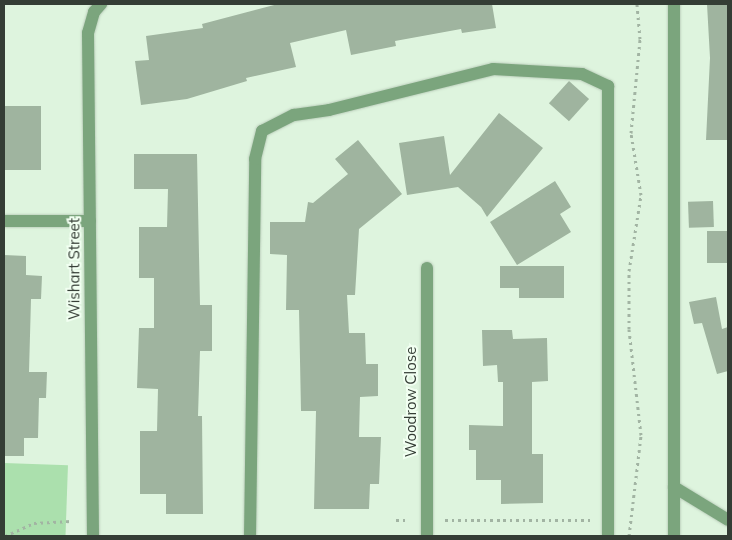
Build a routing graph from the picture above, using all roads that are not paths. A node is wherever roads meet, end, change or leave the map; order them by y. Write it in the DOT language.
graph roads {
  1 [pos="101,4"];
  2 [pos="674,4"];
  3 [pos="4,221"];
  4 [pos="90,221"];
  5 [pos="427,268"];
  6 [pos="674,487"];
  7 [pos="728,520"];
  8 [pos="93,536"];
  9 [pos="250,536"];
  10 [pos="427,536"];
  11 [pos="608,536"];
  12 [pos="674,536"];
  1 -- 4 [label="street, Wishart Street"];
  2 -- 6 [label="street"];
  3 -- 4 [label="street"];
  4 -- 8 [label="street, Wishart Street"];
  5 -- 10 [label="street, Woodrow Close"];
  6 -- 7 [label="street"];
  6 -- 12 [label="street"];
  9 -- 11 [label="street"];
}
